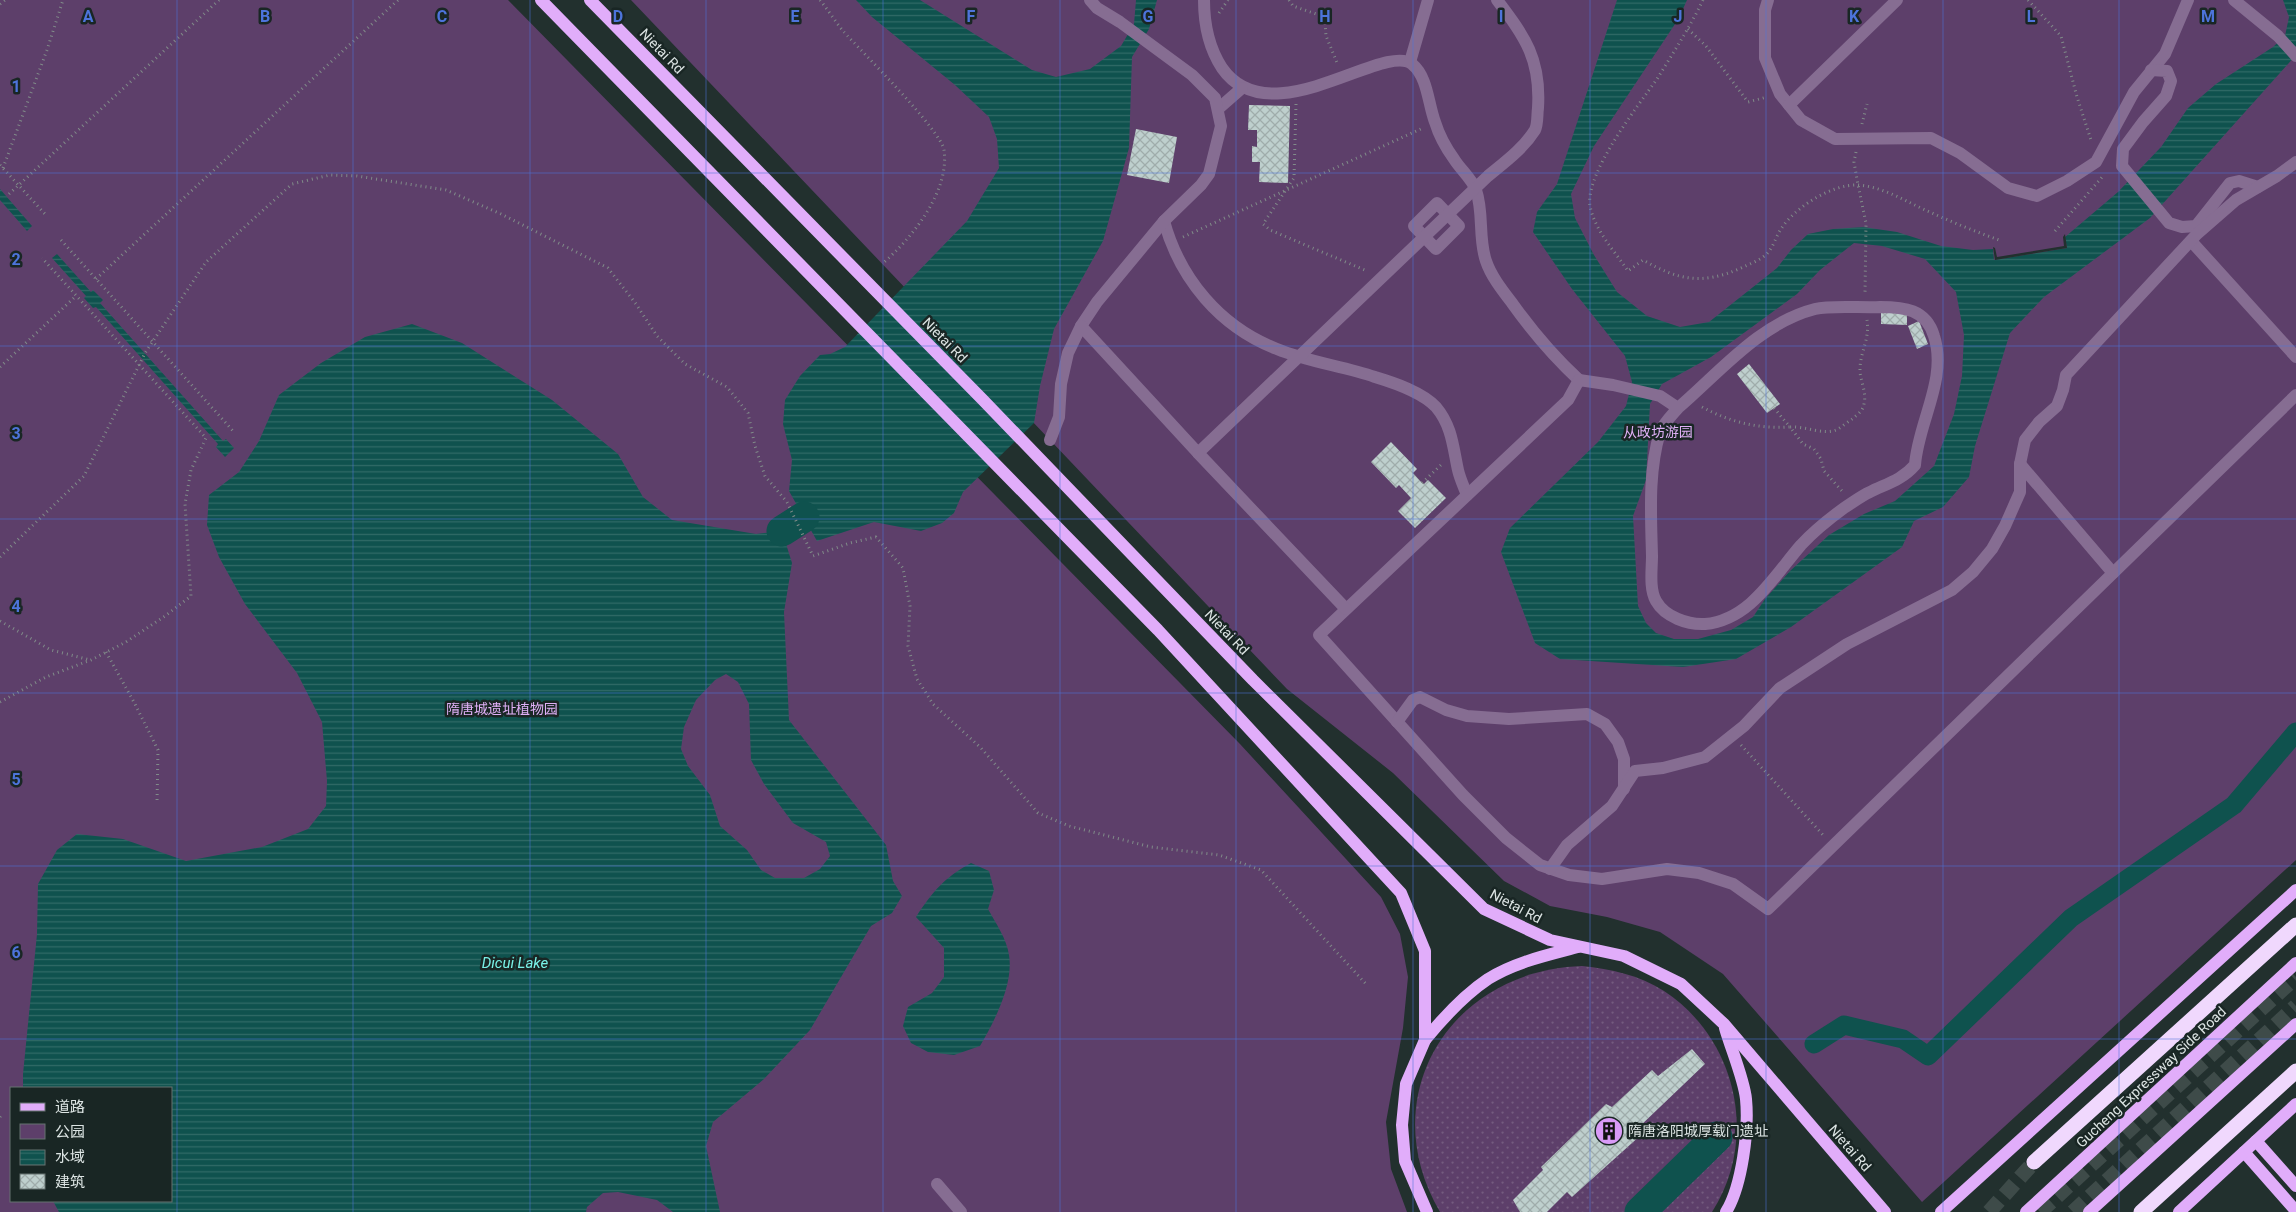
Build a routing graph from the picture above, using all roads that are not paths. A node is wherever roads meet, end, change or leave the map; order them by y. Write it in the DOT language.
graph roads {
  1 [pos="541,0"];
  2 [pos="590,0"];
  3 [pos="1090,0"];
  4 [pos="1204,0"];
  5 [pos="1428,0"];
  6 [pos="1497,0"];
  7 [pos="1768,0"];
  8 [pos="1897,0"];
  9 [pos="2188,0"];
  10 [pos="2234,0"];
  11 [pos="2296,56"];
  12 [pos="1410,62"];
  13 [pos="2152,70"];
  14 [pos="1242,88"];
  15 [pos="1789,105"];
  16 [pos="1218,110"];
  17 [pos="2296,162"];
  18 [pos="2258,187"];
  19 [pos="1475,189"];
  20 [pos="1164,221"];
  21 [pos="2191,241"];
  22 [pos="1081,326"];
  23 [pos="1300,356"];
  24 [pos="2296,357"];
  25 [pos="1579,380"];
  26 [pos="2296,395"];
  27 [pos="1683,404"];
  28 [pos="1050,440"];
  29 [pos="1198,453"];
  30 [pos="2020,464"];
  31 [pos="1467,496"];
  32 [pos="2113,573"];
  33 [pos="1346,609"];
  34 [pos="1397,722"];
  35 [pos="1624,789"];
  36 [pos="1550,869"];
  37 [pos="2296,890"];
  38 [pos="2296,925"];
  39 [pos="1580,947"];
  40 [pos="2296,963"];
  41 [pos="1724,1024"];
  42 [pos="2296,1024"];
  43 [pos="1425,1040"];
  44 [pos="2296,1071"];
  45 [pos="2296,1104"];
  46 [pos="2256,1141"];
  47 [pos="2244,1152"];
  48 [pos="2034,1162"];
  49 [pos="937,1184"];
  50 [pos="2296,1186"];
  51 [pos="2296,1211"];
  52 [pos="962,1212"];
  53 [pos="1427,1212"];
  54 [pos="1726,1212"];
  55 [pos="1885,1212"];
  56 [pos="1941,1212"];
  57 [pos="2026,1212"];
  58 [pos="2089,1212"];
  59 [pos="2141,1212"];
  60 [pos="2179,1212"];
  1 -- 43 [label="main road"];
  2 -- 39 [label="main road, Nietai Rd"];
  3 -- 16 [label="street"];
  4 -- 14 [label="street"];
  5 -- 12 [label="street"];
  6 -- 19 [label="street"];
  7 -- 15 [label="street"];
  8 -- 15 [label="street"];
  9 -- 13 [label="street"];
  10 -- 11 [label="street"];
  12 -- 14 [label="street"];
  12 -- 19 [label="street"];
  13 -- 15 [label="street"];
  13 -- 18 [label="street"];
  14 -- 16 [label="street"];
  16 -- 20 [label="street"];
  17 -- 18 [label="street"];
  18 -- 21 [label="street"];
  19 -- 23 [label="street"];
  19 -- 25 [label="street"];
  20 -- 22 [label="street"];
  20 -- 23 [label="street"];
  21 -- 24 [label="street"];
  21 -- 30 [label="street"];
  22 -- 28 [label="street"];
  22 -- 29 [label="street"];
  23 -- 29 [label="street"];
  23 -- 31 [label="street"];
  25 -- 27 [label="street"];
  25 -- 31 [label="street"];
  26 -- 32 [label="street"];
  27 -- 27 [label="street"];
  29 -- 33 [label="street"];
  30 -- 32 [label="street"];
  30 -- 35 [label="street"];
  31 -- 33 [label="street"];
  32 -- 36 [label="street"];
  33 -- 34 [label="street"];
  34 -- 35 [label="street"];
  34 -- 36 [label="street"];
  35 -- 36 [label="street"];
  37 -- 56 [label="main road"];
  38 -- 48 [label="highway"];
  39 -- 41 [label="main road, Nietai Rd"];
  39 -- 43 [label="main road"];
  40 -- 57 [label="main road, Gucheng Expressway Side Road"];
  41 -- 54 [label="main road"];
  41 -- 55 [label="main road, Nietai Rd"];
  42 -- 58 [label="main road"];
  43 -- 53 [label="main road"];
  44 -- 59 [label="highway"];
  45 -- 46 [label="main road"];
  46 -- 47 [label="main road"];
  46 -- 50 [label="main road"];
  47 -- 51 [label="main road"];
  47 -- 60 [label="main road"];
  49 -- 52 [label="street"];
}
